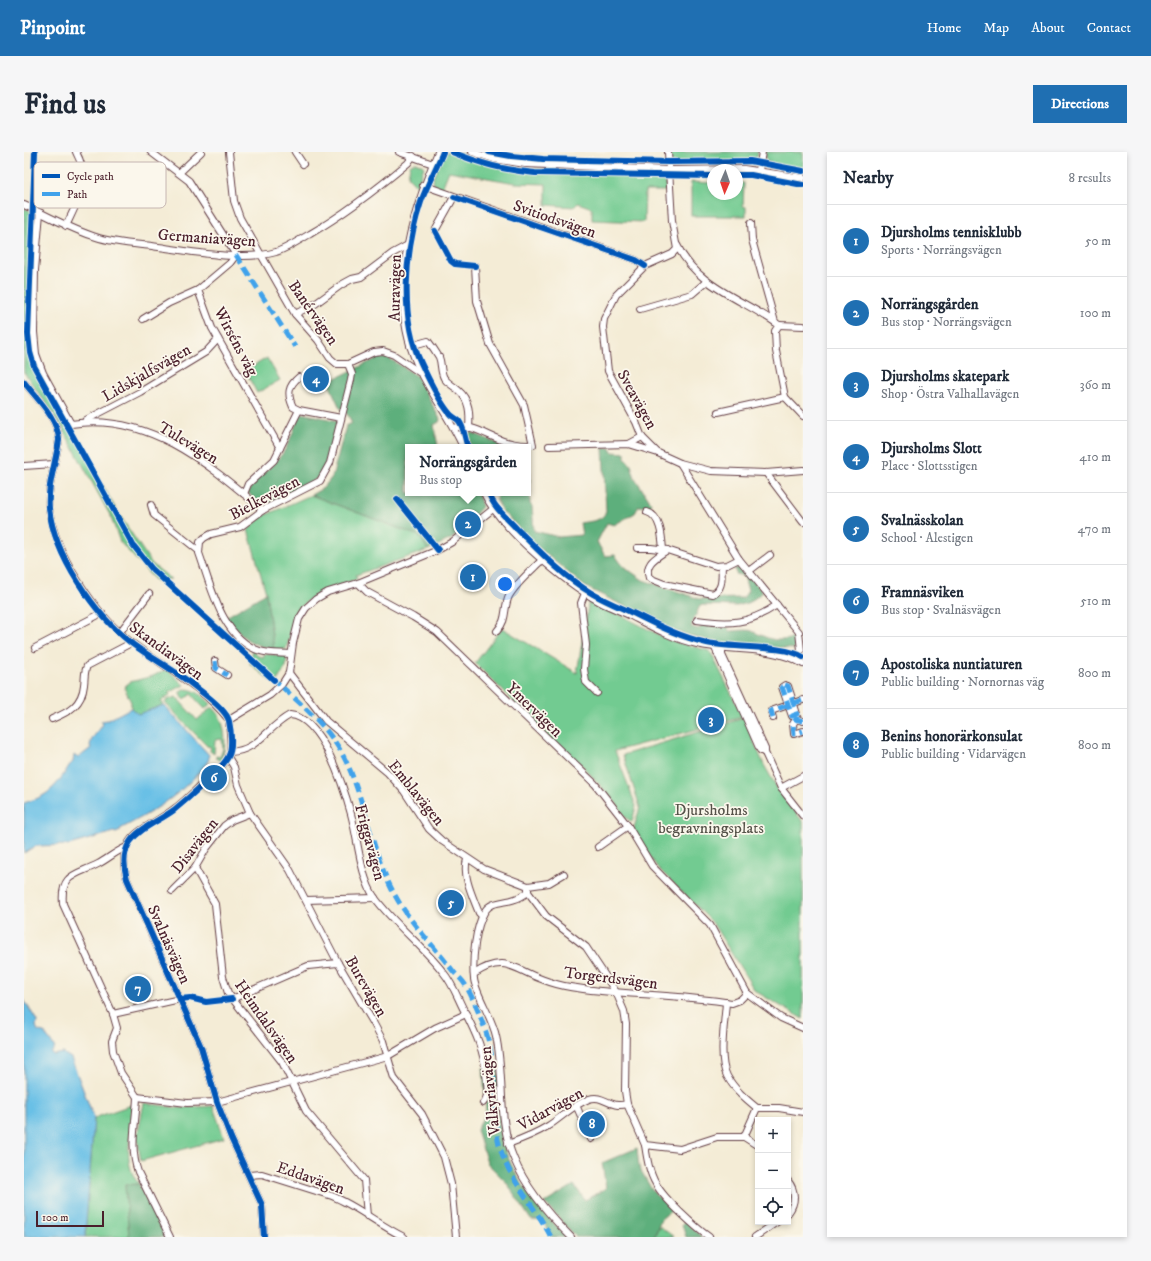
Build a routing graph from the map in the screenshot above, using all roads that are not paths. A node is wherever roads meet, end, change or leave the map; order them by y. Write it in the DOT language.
graph roads {
  1 [pos="76,152"];
  2 [pos="151,152"];
  3 [pos="202,152"];
  4 [pos="229,152"];
  5 [pos="295,152"];
  6 [pos="399,152"];
  7 [pos="438,152"];
  8 [pos="472,152"];
  9 [pos="668,152"];
  10 [pos="762,152"];
  11 [pos="413,156"];
  12 [pos="80,162"];
  13 [pos="164,162"];
  14 [pos="166,163"];
  15 [pos="303,164"];
  16 [pos="433,164"];
  17 [pos="669,170"];
  18 [pos="759,170"];
  19 [pos="179,173"];
  20 [pos="803,178"];
  21 [pos="423,185"];
  22 [pos="454,197"];
  23 [pos="24,205"];
  24 [pos="75,208"];
  25 [pos="40,213"];
  26 [pos="751,223"];
  27 [pos="66,226"];
  28 [pos="435,230"];
  29 [pos="408,245"];
  30 [pos="677,245"];
  31 [pos="261,254"];
  32 [pos="236,255"];
  33 [pos="474,266"];
  34 [pos="645,266"];
  35 [pos="707,282"];
  36 [pos="198,290"];
  37 [pos="640,309"];
  38 [pos="295,314"];
  39 [pos="143,320"];
  40 [pos="777,324"];
  41 [pos="803,326"];
  42 [pos="218,339"];
  43 [pos="410,346"];
  44 [pos="348,364"];
  45 [pos="423,375"];
  46 [pos="299,377"];
  47 [pos="24,382"];
  48 [pos="785,397"];
  49 [pos="299,410"];
  50 [pos="718,412"];
  51 [pos="803,416"];
  52 [pos="342,418"];
  53 [pos="83,422"];
  54 [pos="454,428"];
  55 [pos="469,428"];
  56 [pos="642,437"];
  57 [pos="462,444"];
  58 [pos="522,444"];
  59 [pos="629,444"];
  60 [pos="531,445"];
  61 [pos="549,446"];
  62 [pos="280,448"];
  63 [pos="658,453"];
  64 [pos="680,463"];
  65 [pos="54,464"];
  66 [pos="24,466"];
  67 [pos="803,470"];
  68 [pos="766,473"];
  69 [pos="244,494"];
  70 [pos="486,496"];
  71 [pos="151,505"];
  72 [pos="493,509"];
  73 [pos="263,510"];
  74 [pos="148,511"];
  75 [pos="647,512"];
  76 [pos="154,515"];
  77 [pos="803,522"];
  78 [pos="637,548"];
  79 [pos="665,550"];
  80 [pos="199,551"];
  81 [pos="770,555"];
  82 [pos="543,559"];
  83 [pos="738,559"];
  84 [pos="722,566"];
  85 [pos="749,571"];
  86 [pos="358,583"];
  87 [pos="585,593"];
  88 [pos="149,594"];
  89 [pos="778,605"];
  90 [pos="102,613"];
  91 [pos="697,620"];
  92 [pos="497,631"];
  93 [pos="120,632"];
  94 [pos="801,635"];
  95 [pos="131,643"];
  96 [pos="35,648"];
  97 [pos="715,648"];
  98 [pos="722,649"];
  99 [pos="291,654"];
  100 [pos="796,660"];
  101 [pos="215,661"];
  102 [pos="803,664"];
  103 [pos="289,672"];
  104 [pos="227,675"];
  105 [pos="597,693"];
  106 [pos="803,700"];
  107 [pos="794,703"];
  108 [pos="787,705"];
  109 [pos="773,718"];
  110 [pos="52,719"];
  111 [pos="229,720"];
  112 [pos="803,721"];
  113 [pos="803,731"];
  114 [pos="765,753"];
  115 [pos="229,754"];
  116 [pos="803,776"];
  117 [pos="781,788"];
  118 [pos="250,813"];
  119 [pos="803,816"];
  120 [pos="628,826"];
  121 [pos="127,847"];
  122 [pos="598,847"];
  123 [pos="467,859"];
  124 [pos="195,868"];
  125 [pos="564,874"];
  126 [pos="528,889"];
  127 [pos="172,891"];
  128 [pos="375,898"];
  129 [pos="306,900"];
  130 [pos="482,916"];
  131 [pos="338,963"];
  132 [pos="474,974"];
  133 [pos="616,992"];
  134 [pos="747,992"];
  135 [pos="180,998"];
  136 [pos="232,998"];
  137 [pos="726,1002"];
  138 [pos="114,1014"];
  139 [pos="466,1014"];
  140 [pos="803,1028"];
  141 [pos="388,1056"];
  142 [pos="292,1081"];
  143 [pos="137,1097"];
  144 [pos="217,1102"];
  145 [pos="483,1103"];
  146 [pos="627,1104"];
  147 [pos="576,1106"];
  148 [pos="757,1108"];
  149 [pos="803,1112"];
  150 [pos="744,1137"];
  151 [pos="591,1139"];
  152 [pos="508,1144"];
  153 [pos="755,1144"];
  154 [pos="645,1145"];
  155 [pos="249,1175"];
  156 [pos="791,1187"];
  157 [pos="791,1209"];
  158 [pos="367,1216"];
  159 [pos="773,1225"];
  160 [pos="170,1237"];
  161 [pos="264,1237"];
  162 [pos="404,1237"];
  163 [pos="456,1237"];
  164 [pos="571,1237"];
  165 [pos="709,1237"];
  166 [pos="755,1237"];
  1 -- 12 [label="street"];
  2 -- 13 [label="street"];
  3 -- 19 [label="street"];
  4 -- 31 [label="street, Banérvägen"];
  5 -- 15 [label="street"];
  6 -- 11 [label="street"];
  7 -- 16 [label="street, Auravägen"];
  8 -- 17 [label="street"];
  9 -- 17 [label="street"];
  10 -- 18 [label="street"];
  11 -- 16 [label="street"];
  11 -- 31 [label="street, Germaniavägen"];
  14 -- 19 [label="street"];
  16 -- 21 [label="street, Auravägen"];
  17 -- 18 [label="street"];
  17 -- 30 [label="street"];
  18 -- 20 [label="street"];
  19 -- 32 [label="street"];
  21 -- 22 [label="street, Svitiodsvägen"];
  21 -- 29 [label="street, Auravägen"];
  22 -- 28 [label="street"];
  22 -- 34 [label="street, Svitiodsvägen"];
  23 -- 25 [label="street, Germaniavägen"];
  24 -- 27 [label="street"];
  25 -- 27 [label="street, Germaniavägen"];
  25 -- 53 [label="street, Tulevägen"];
  26 -- 40 [label="street"];
  27 -- 32 [label="street, Germaniavägen"];
  29 -- 38 [label="street"];
  29 -- 43 [label="street, Auravägen"];
  30 -- 34 [label="street, Sveavägen"];
  30 -- 35 [label="street"];
  31 -- 32 [label="street, Germaniavägen"];
  31 -- 38 [label="street, Banérvägen"];
  32 -- 36 [label="street"];
  33 -- 60 [label="street"];
  34 -- 56 [label="street, Sveavägen"];
  35 -- 37 [label="street"];
  35 -- 40 [label="street"];
  36 -- 39 [label="street"];
  36 -- 42 [label="street, Wirséns väg"];
  38 -- 44 [label="street, Banérvägen"];
  40 -- 41 [label="street"];
  40 -- 48 [label="street"];
  42 -- 53 [label="street, Lidskjalfsvägen"];
  42 -- 62 [label="street, Wirséns väg"];
  43 -- 45 [label="street, Auravägen"];
  43 -- 55 [label="street"];
  44 -- 45 [label="street"];
  44 -- 52 [label="street, Bielkevägen"];
  45 -- 54 [label="street, Auravägen"];
  46 -- 49 [label="street"];
  47 -- 65 [label="street, Skandiavägen"];
  48 -- 50 [label="street"];
  48 -- 51 [label="street"];
  49 -- 52 [label="street"];
  49 -- 62 [label="street"];
  52 -- 73 [label="street, Bielkevägen"];
  53 -- 69 [label="street, Tulevägen"];
  54 -- 55 [label="street"];
  54 -- 57 [label="street, Auravägen"];
  55 -- 58 [label="street"];
  56 -- 59 [label="street"];
  56 -- 63 [label="street, Sveavägen"];
  59 -- 61 [label="street"];
  59 -- 63 [label="street"];
  62 -- 69 [label="street"];
  63 -- 64 [label="street, Sveavägen"];
  64 -- 68 [label="street, Sveavägen"];
  64 -- 83 [label="street"];
  65 -- 66 [label="street"];
  65 -- 90 [label="street, Skandiavägen"];
  67 -- 68 [label="street, Sveavägen"];
  68 -- 77 [label="street"];
  69 -- 73 [label="street, Tulevägen"];
  70 -- 72 [label="street"];
  71 -- 76 [label="street"];
  72 -- 82 [label="street"];
  72 -- 86 [label="street"];
  73 -- 80 [label="street, Bielkevägen"];
  74 -- 76 [label="street"];
  75 -- 79 [label="street"];
  76 -- 80 [label="street"];
  78 -- 79 [label="street"];
  79 -- 84 [label="street"];
  79 -- 84 [label="street"];
  80 -- 99 [label="street"];
  81 -- 85 [label="street"];
  82 -- 87 [label="street"];
  82 -- 92 [label="street"];
  83 -- 84 [label="street"];
  83 -- 85 [label="street"];
  85 -- 89 [label="street"];
  86 -- 99 [label="street"];
  86 -- 120 [label="street, Ymervägen"];
  87 -- 97 [label="street"];
  87 -- 105 [label="street"];
  88 -- 93 [label="street"];
  89 -- 91 [label="street"];
  89 -- 94 [label="street"];
  90 -- 93 [label="street, Skandiavägen"];
  90 -- 96 [label="street"];
  93 -- 95 [label="street, Skandiavägen"];
  94 -- 100 [label="street"];
  95 -- 110 [label="street"];
  95 -- 111 [label="street, Skandiavägen"];
  97 -- 98 [label="street"];
  97 -- 114 [label="street"];
  98 -- 100 [label="street"];
  98 -- 114 [label="street"];
  99 -- 103 [label="street"];
  100 -- 102 [label="street"];
  101 -- 104 [label="street"];
  103 -- 111 [label="street"];
  103 -- 123 [label="street, Emblavägen"];
  106 -- 107 [label="street"];
  107 -- 108 [label="street"];
  107 -- 108 [label="street"];
  107 -- 108 [label="street"];
  108 -- 109 [label="street"];
  111 -- 115 [label="street"];
  112 -- 113 [label="street"];
  114 -- 117 [label="street"];
  115 -- 118 [label="street, Burevägen"];
  115 -- 121 [label="street"];
  115 -- 128 [label="street, Friggavägen"];
  116 -- 117 [label="street"];
  117 -- 119 [label="street"];
  118 -- 124 [label="street, Disavägen"];
  118 -- 129 [label="street, Burevägen"];
  120 -- 122 [label="street"];
  120 -- 134 [label="street, Ymervägen"];
  121 -- 135 [label="street, Svalnäsvägen"];
  121 -- 138 [label="street"];
  123 -- 126 [label="street, Emblavägen"];
  123 -- 130 [label="street"];
  124 -- 127 [label="street, Disavägen"];
  124 -- 136 [label="street, Heimdalsvägen"];
  125 -- 126 [label="street, Emblavägen"];
  126 -- 130 [label="street"];
  126 -- 133 [label="street"];
  128 -- 129 [label="street"];
  128 -- 139 [label="street, Friggavägen"];
  129 -- 131 [label="street, Burevägen"];
  130 -- 132 [label="street, Valkyriavägen"];
  131 -- 136 [label="street"];
  131 -- 141 [label="street, Burevägen"];
  132 -- 133 [label="street, Torgerdsvägen"];
  132 -- 152 [label="street, Valkyriavägen"];
  133 -- 137 [label="street, Torgerdsvägen"];
  133 -- 146 [label="street"];
  134 -- 137 [label="street, Torgerdsvägen"];
  134 -- 140 [label="street, Ymervägen"];
  135 -- 138 [label="street"];
  135 -- 144 [label="street, Svalnäsvägen"];
  136 -- 142 [label="street, Heimdalsvägen"];
  137 -- 148 [label="street"];
  138 -- 143 [label="street"];
  139 -- 141 [label="street"];
  139 -- 145 [label="street, Friggavägen"];
  141 -- 142 [label="street"];
  141 -- 163 [label="street, Burevägen"];
  142 -- 144 [label="street"];
  142 -- 158 [label="street, Heimdalsvägen"];
  143 -- 144 [label="street"];
  143 -- 160 [label="street"];
  144 -- 155 [label="street, Svalnäsvägen"];
  146 -- 147 [label="street, Vidarvägen"];
  146 -- 154 [label="street"];
  147 -- 151 [label="street"];
  147 -- 152 [label="street, Vidarvägen"];
  148 -- 149 [label="street"];
  148 -- 150 [label="street"];
  150 -- 153 [label="street"];
  150 -- 154 [label="street"];
  152 -- 164 [label="street, Valkyriavägen"];
  154 -- 165 [label="street"];
  155 -- 158 [label="street, Eddavägen"];
  155 -- 161 [label="street, Svalnäsvägen"];
  156 -- 157 [label="street"];
  158 -- 162 [label="street, Eddavägen"];
  159 -- 166 [label="street"];
}
